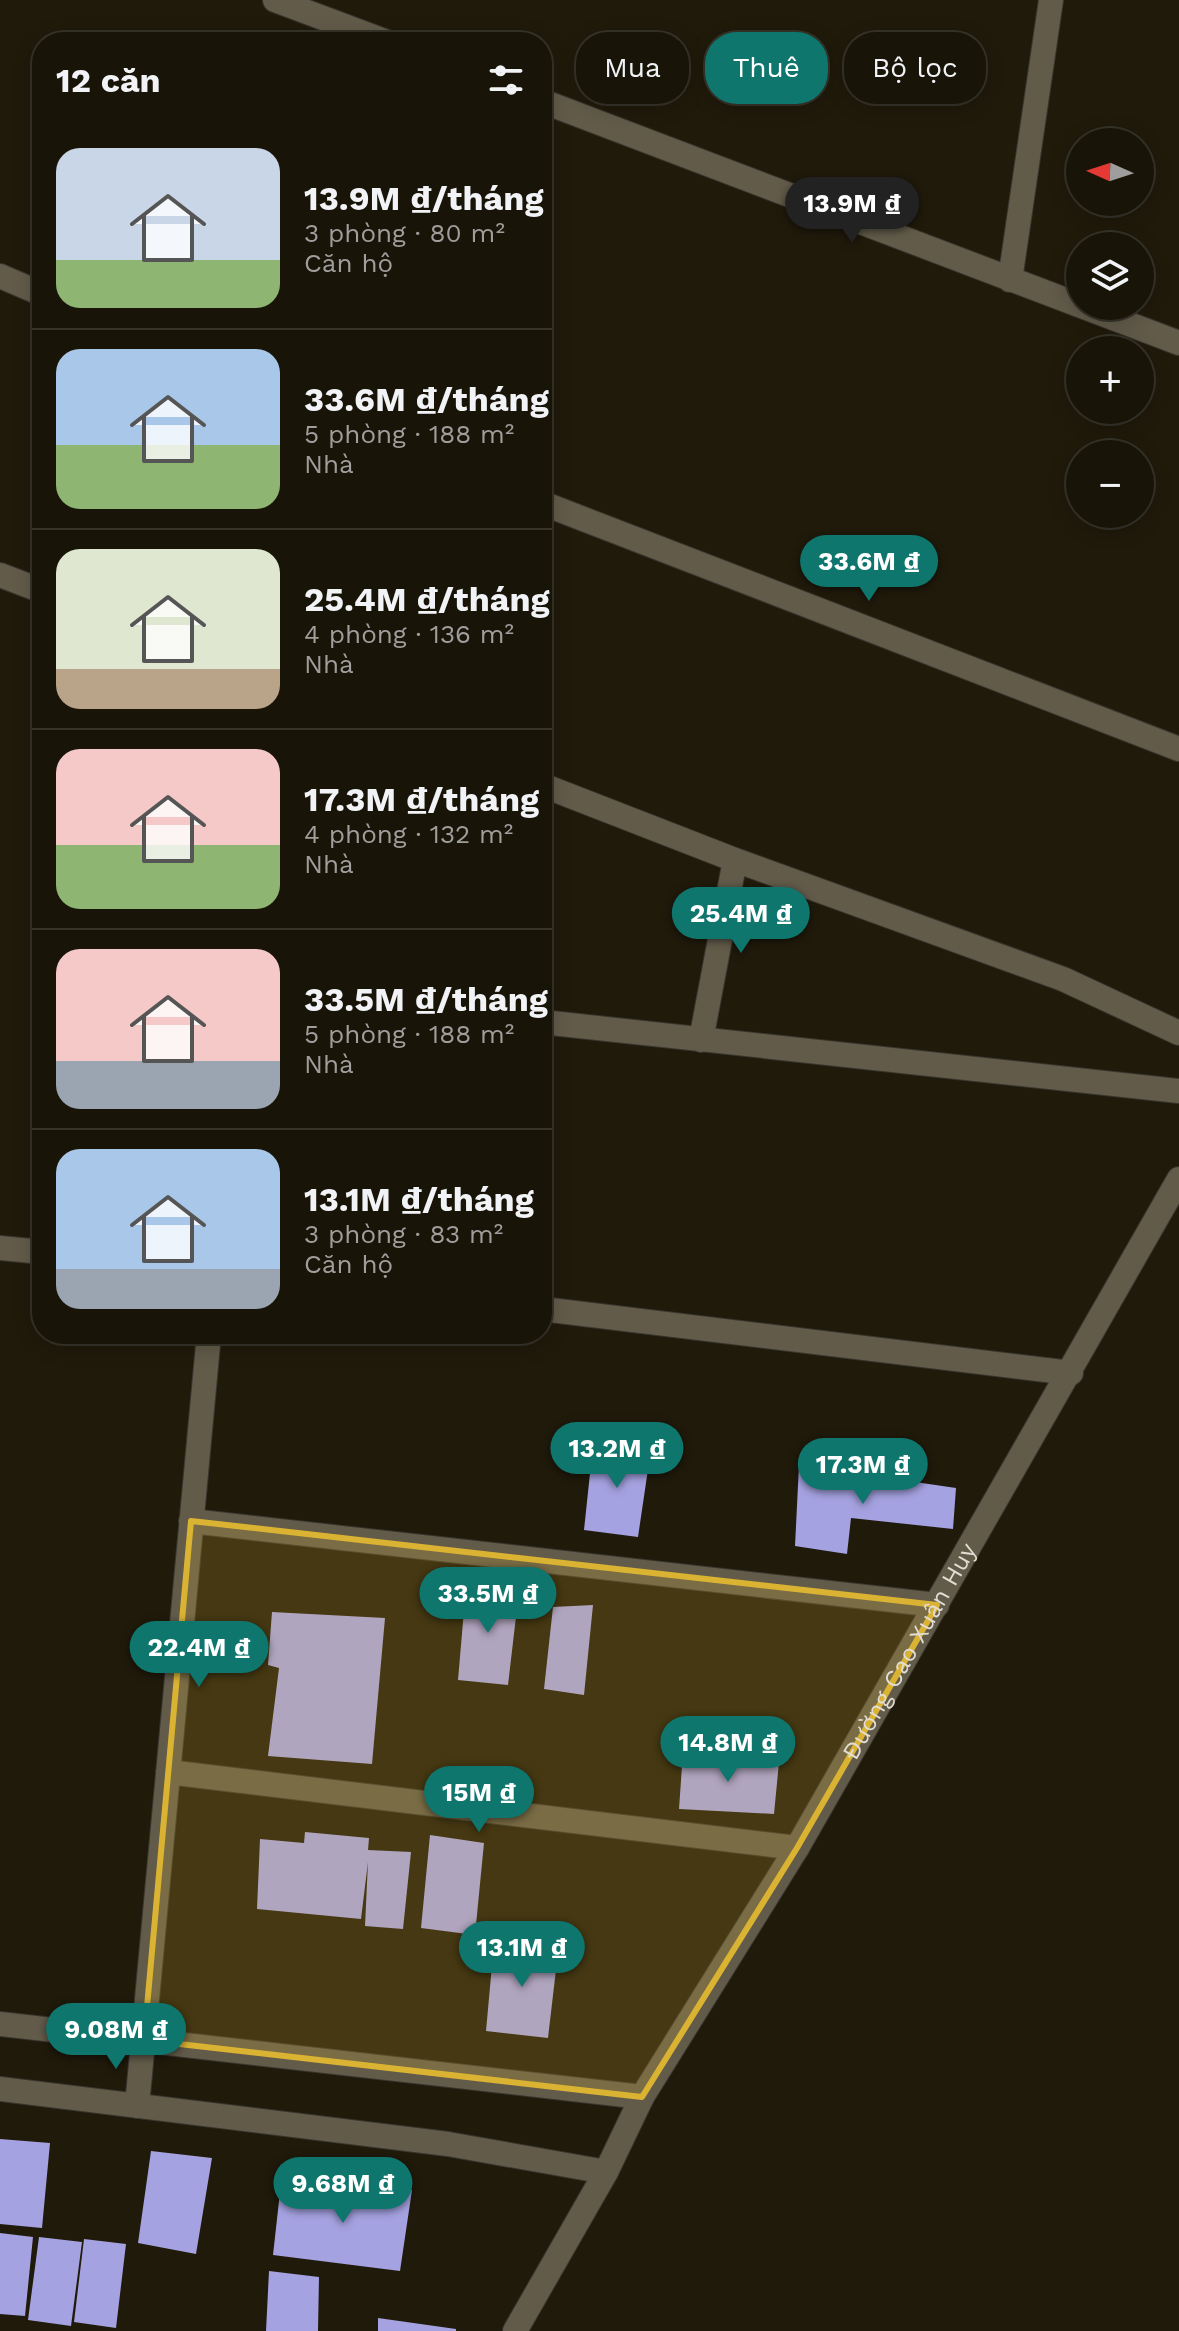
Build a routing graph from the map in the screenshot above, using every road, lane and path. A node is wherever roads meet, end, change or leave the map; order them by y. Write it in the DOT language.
graph roads {
  1 [pos="275,0"];
  2 [pos="1051,0"];
  3 [pos="360,32"];
  4 [pos="552,105"];
  5 [pos="0,276"];
  6 [pos="1010,280"];
  7 [pos="32,290"];
  8 [pos="1179,343"];
  9 [pos="552,507"];
  10 [pos="0,575"];
  11 [pos="32,587"];
  12 [pos="1179,749"];
  13 [pos="552,789"];
  14 [pos="735,860"];
  15 [pos="552,1023"];
  16 [pos="1179,1033"];
  17 [pos="701,1040"];
  18 [pos="1179,1091"];
  19 [pos="1179,1179"];
  20 [pos="0,1248"];
  21 [pos="32,1251"];
  22 [pos="552,1310"];
  23 [pos="208,1344"];
  24 [pos="1071,1373"];
  25 [pos="191,1521"];
  26 [pos="937,1605"];
  27 [pos="168,1772"];
  28 [pos="797,1848"];
  29 [pos="0,2024"];
  30 [pos="144,2040"];
  31 [pos="0,2089"];
  32 [pos="642,2097"];
  33 [pos="137,2106"];
  34 [pos="606,2172"];
  35 [pos="515,2331"];
  1 -- 3 [label="street"];
  2 -- 6 [label="street"];
  4 -- 6 [label="street"];
  5 -- 7 [label="street"];
  6 -- 8 [label="street"];
  9 -- 12 [label="street"];
  10 -- 11 [label="street"];
  13 -- 14 [label="street"];
  14 -- 16 [label="street"];
  14 -- 17 [label="street"];
  15 -- 17 [label="street"];
  17 -- 18 [label="street"];
  19 -- 24 [label="street, Đường Cao Xuân Huy"];
  20 -- 21 [label="street"];
  22 -- 24 [label="street"];
  23 -- 25 [label="street"];
  24 -- 26 [label="street, Đường Cao Xuân Huy"];
  25 -- 26 [label="street"];
  25 -- 27 [label="street"];
  26 -- 28 [label="street, Đường Cao Xuân Huy"];
  27 -- 28 [label="street"];
  27 -- 30 [label="street"];
  28 -- 32 [label="street, Đường Cao Xuân Huy"];
  29 -- 30 [label="street"];
  30 -- 32 [label="street"];
  30 -- 33 [label="street"];
  31 -- 33 [label="street"];
  32 -- 34 [label="street, Đường Cao Xuân Huy"];
  33 -- 34 [label="street"];
  34 -- 35 [label="street, Đường Cao Xuân Huy"];
}
